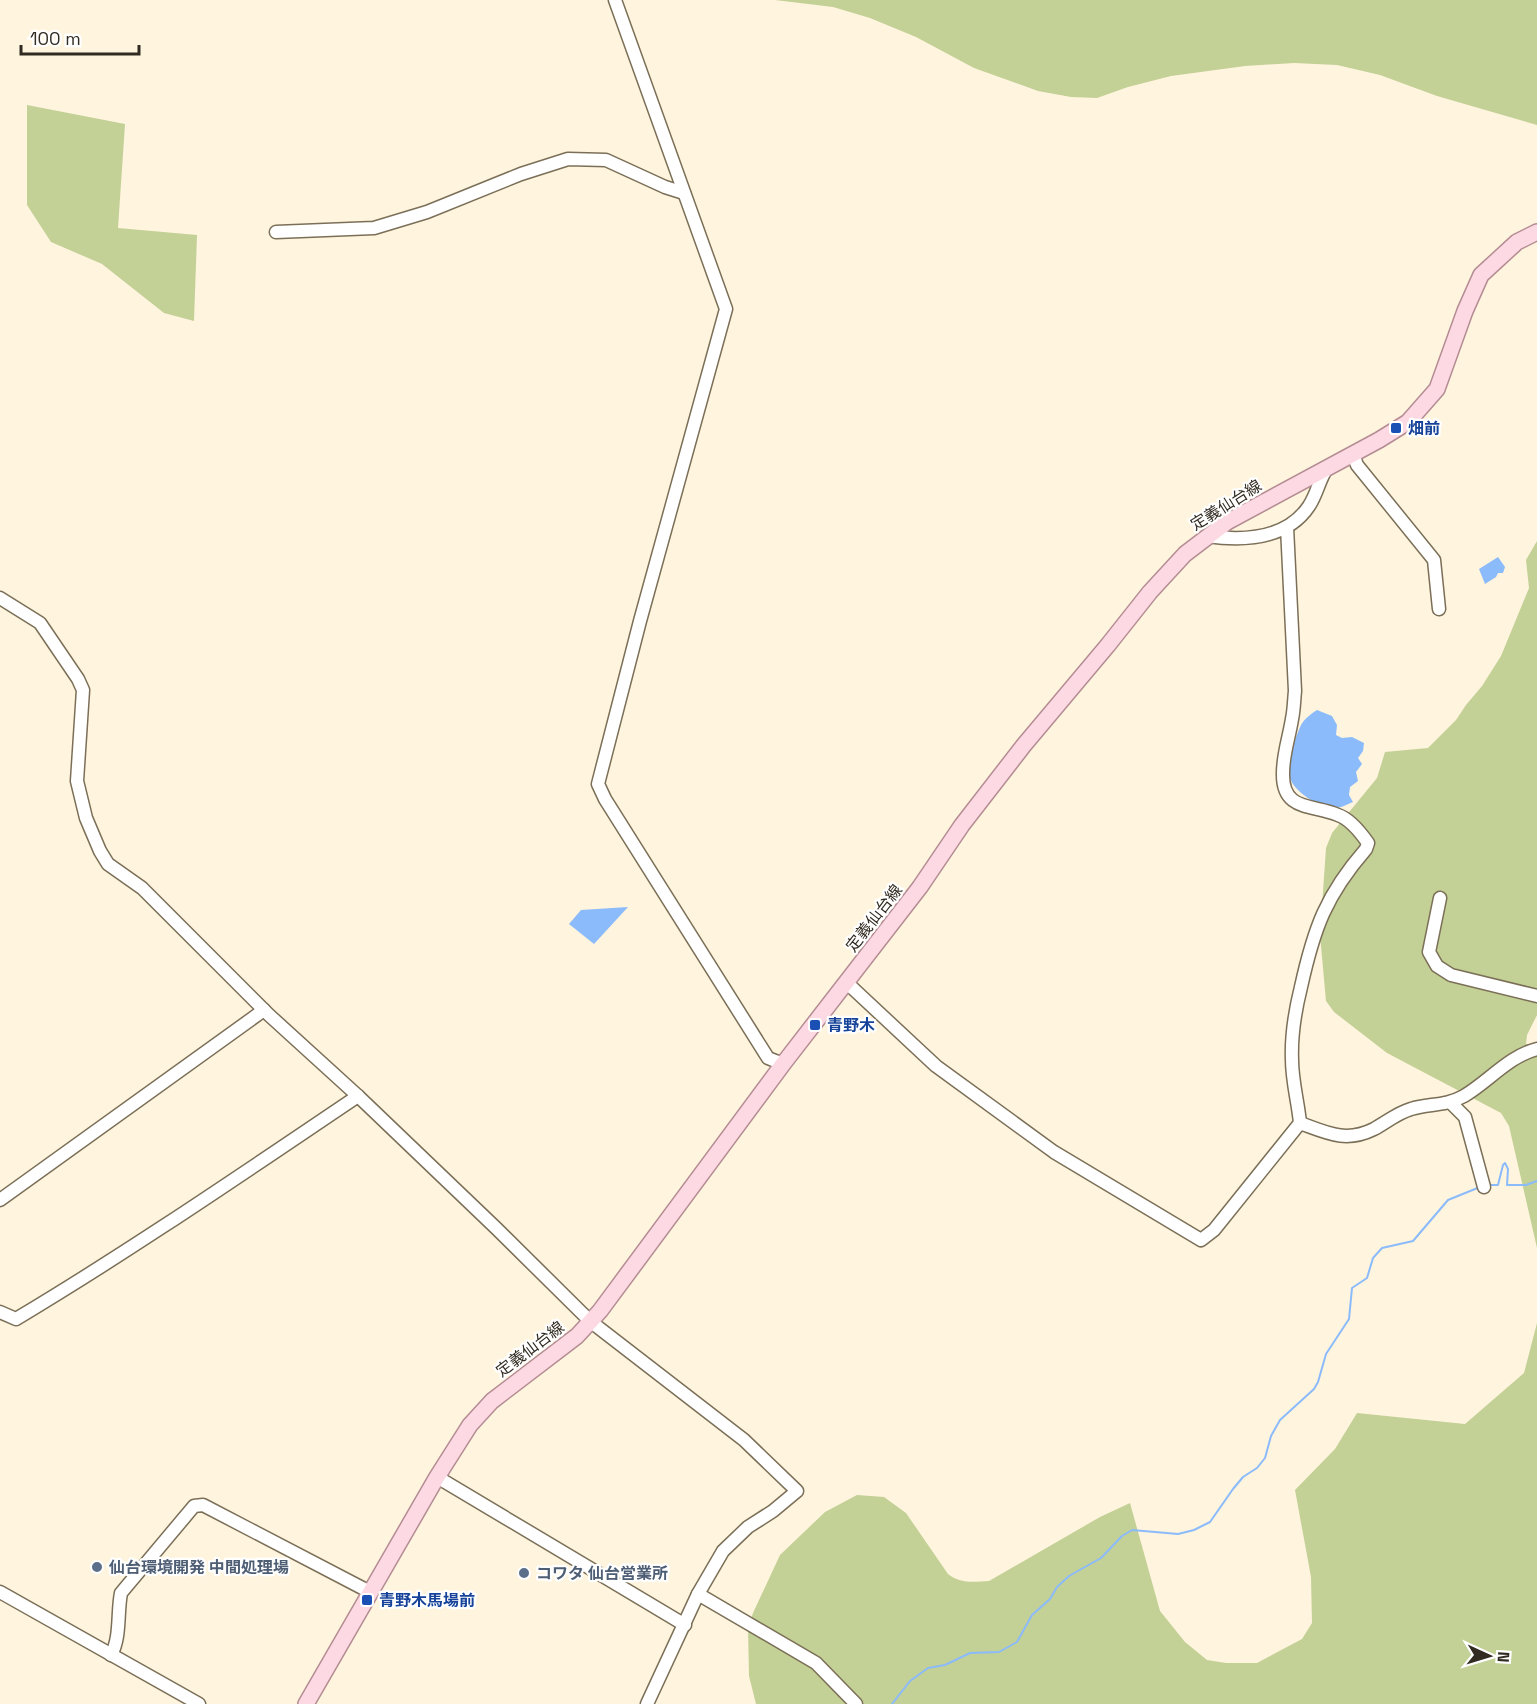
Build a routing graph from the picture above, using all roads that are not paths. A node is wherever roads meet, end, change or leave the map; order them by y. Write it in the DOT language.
graph roads {
  1 [pos="615,0"];
  2 [pos="684,193"];
  3 [pos="276,232"];
  4 [pos="1537,232"];
  5 [pos="1353,454"];
  6 [pos="1328,467"];
  7 [pos="1287,527"];
  8 [pos="1207,536"];
  9 [pos="0,598"];
  10 [pos="1439,609"];
  11 [pos="1440,898"];
  12 [pos="846,982"];
  13 [pos="1537,996"];
  14 [pos="264,1010"];
  15 [pos="1537,1049"];
  16 [pos="783,1064"];
  17 [pos="358,1096"];
  18 [pos="1451,1102"];
  19 [pos="1299,1123"];
  20 [pos="1484,1186"];
  21 [pos="0,1200"];
  22 [pos="0,1312"];
  23 [pos="590,1322"];
  24 [pos="437,1477"];
  25 [pos="0,1592"];
  26 [pos="370,1592"];
  27 [pos="698,1594"];
  28 [pos="685,1625"];
  29 [pos="111,1655"];
  30 [pos="199,1704"];
  31 [pos="306,1704"];
  32 [pos="647,1704"];
  33 [pos="856,1704"];
  1 -- 2 [label="street"];
  2 -- 3 [label="street"];
  2 -- 16 [label="street"];
  4 -- 5 [label="main road, 定義仙台線"];
  5 -- 6 [label="main road, 定義仙台線"];
  5 -- 10 [label="street"];
  6 -- 7 [label="street"];
  6 -- 8 [label="main road, 定義仙台線"];
  7 -- 8 [label="street"];
  7 -- 19 [label="street"];
  8 -- 12 [label="main road, 定義仙台線"];
  9 -- 14 [label="street"];
  11 -- 13 [label="street"];
  12 -- 16 [label="main road, 定義仙台線"];
  12 -- 19 [label="street"];
  14 -- 17 [label="street"];
  14 -- 21 [label="street"];
  15 -- 18 [label="street"];
  16 -- 23 [label="main road, 定義仙台線"];
  17 -- 22 [label="street"];
  17 -- 23 [label="street"];
  18 -- 19 [label="street"];
  18 -- 20 [label="street"];
  23 -- 24 [label="main road, 定義仙台線"];
  23 -- 27 [label="street"];
  24 -- 26 [label="main road, 定義仙台線"];
  24 -- 28 [label="street"];
  25 -- 29 [label="street"];
  26 -- 29 [label="street"];
  26 -- 31 [label="main road, 定義仙台線"];
  27 -- 28 [label="street"];
  27 -- 33 [label="street"];
  28 -- 32 [label="street"];
  29 -- 30 [label="street"];
}
